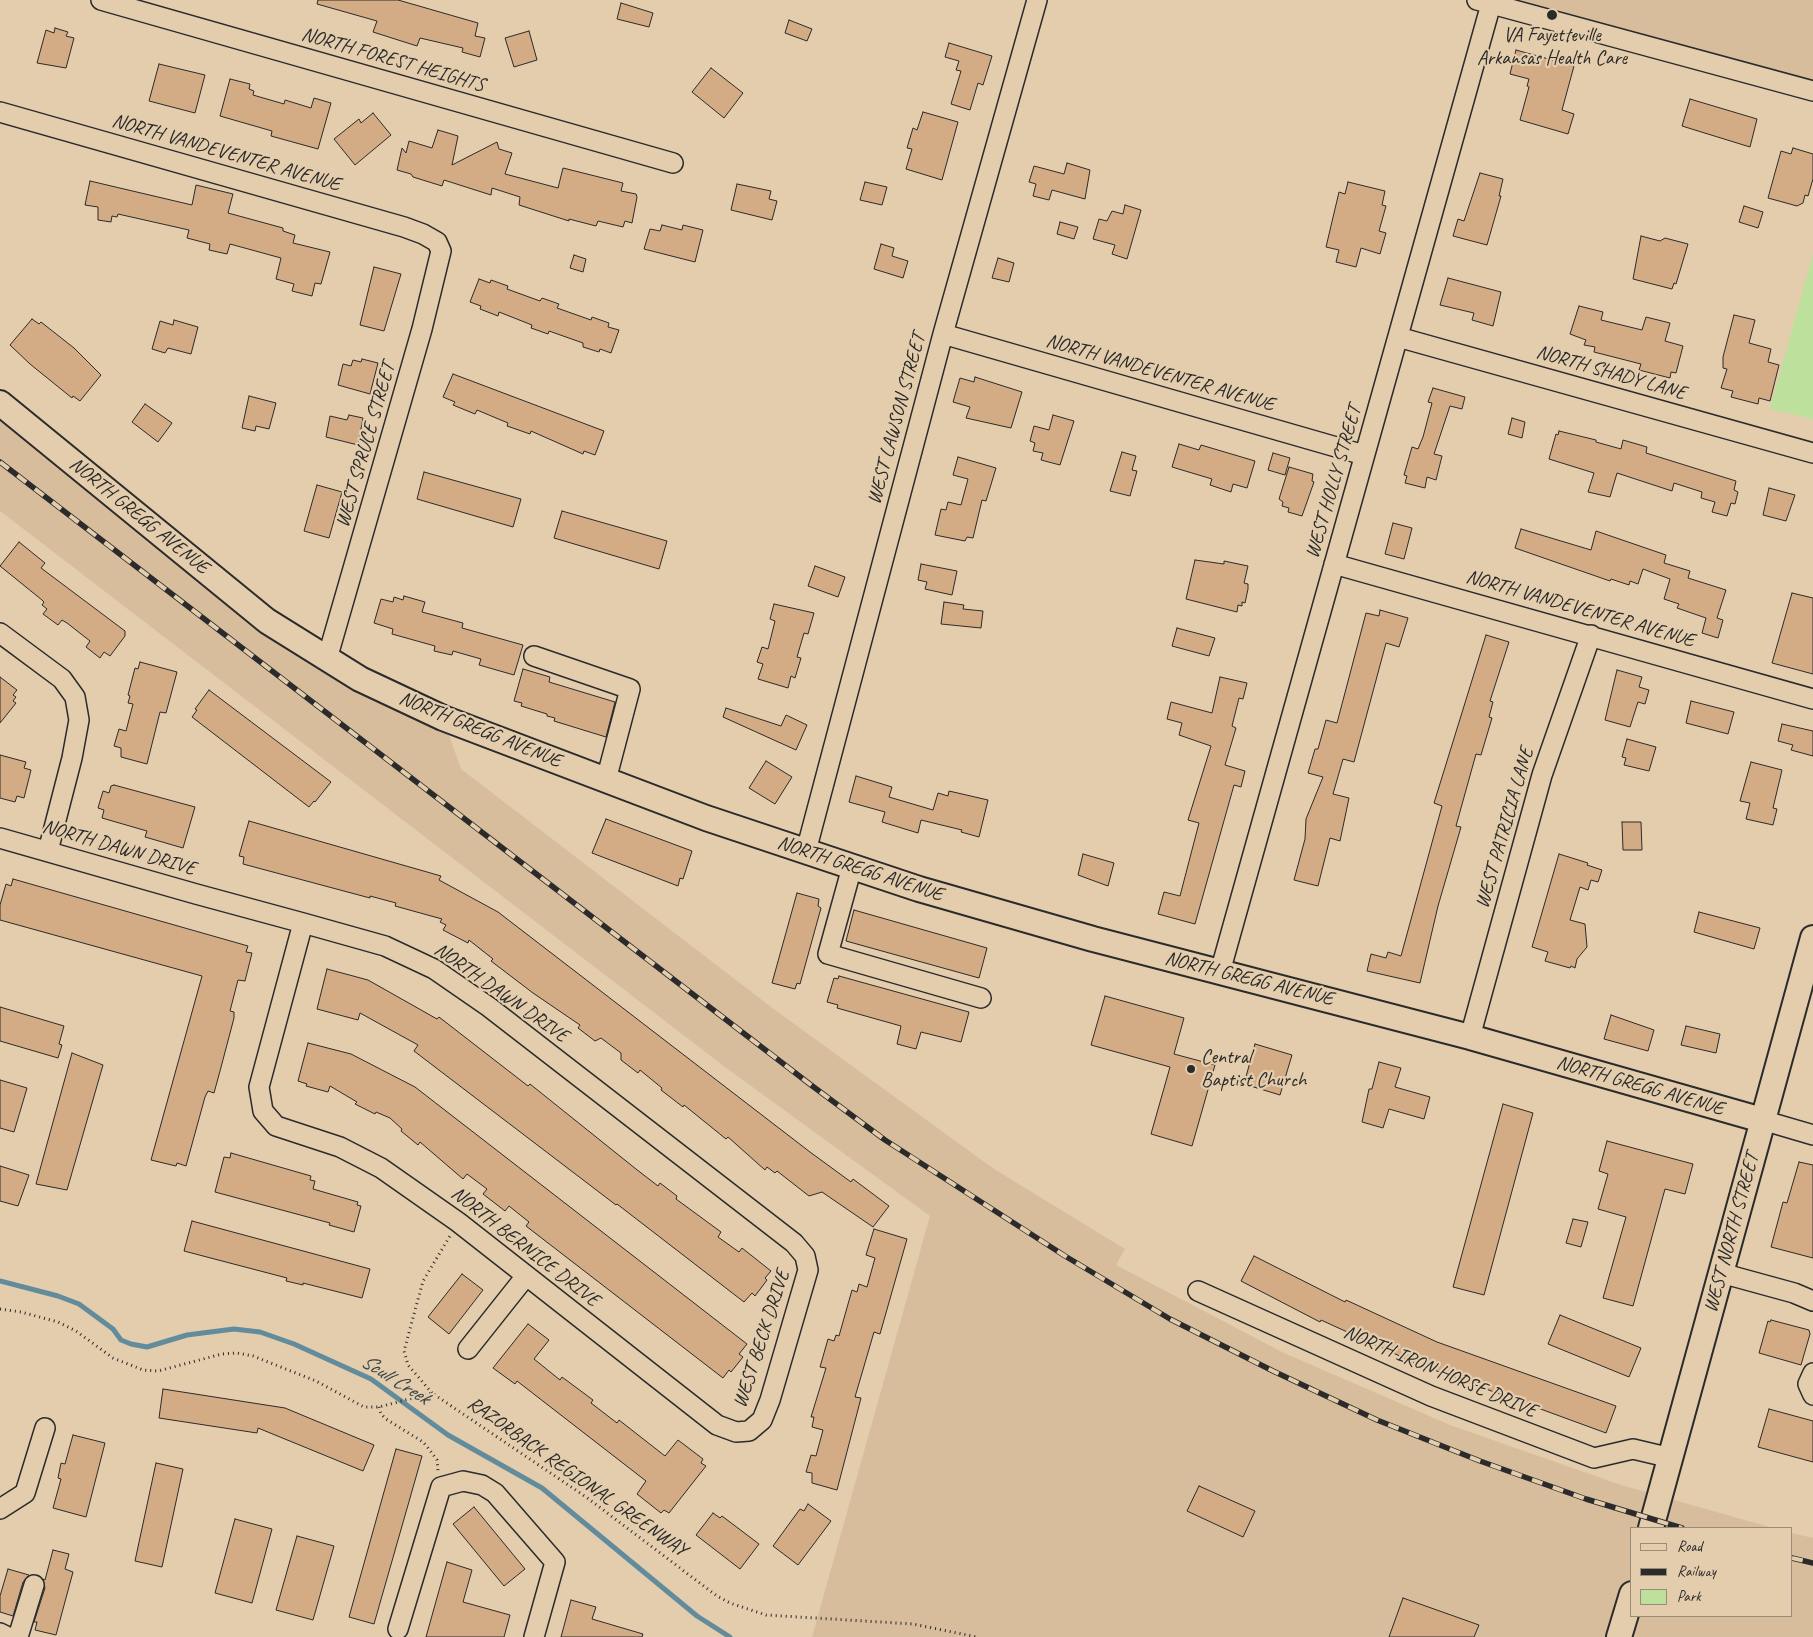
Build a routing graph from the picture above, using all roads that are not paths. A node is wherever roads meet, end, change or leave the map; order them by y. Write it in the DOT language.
graph roads {
  1 [pos="101,0"];
  2 [pos="1037,0"];
  3 [pos="1484,2"];
  4 [pos="1813,91"];
  5 [pos="0,112"];
  6 [pos="673,163"];
  7 [pos="437,242"];
  8 [pos="942,334"];
  9 [pos="1398,336"];
  10 [pos="0,403"];
  11 [pos="1813,453"];
  12 [pos="1364,456"];
  13 [pos="1334,564"];
  14 [pos="0,633"];
  15 [pos="1591,635"];
  16 [pos="534,656"];
  17 [pos="327,659"];
  18 [pos="1813,699"];
  19 [pos="606,780"];
  20 [pos="0,838"];
  21 [pos="48,851"];
  22 [pos="806,851"];
  23 [pos="852,867"];
  24 [pos="303,923"];
  25 [pos="1813,938"];
  26 [pos="1220,972"];
  27 [pos="981,998"];
  28 [pos="1470,1037"];
  29 [pos="1762,1120"];
  30 [pos="1813,1135"];
  31 [pos="805,1256"];
  32 [pos="1721,1273"];
  33 [pos="526,1276"];
  34 [pos="1198,1291"];
  35 [pos="1813,1301"];
  36 [pos="468,1349"];
  37 [pos="1813,1373"];
  38 [pos="1813,1395"];
  39 [pos="45,1428"];
  40 [pos="749,1432"];
  41 [pos="1671,1458"];
  42 [pos="0,1509"];
  43 [pos="1650,1527"];
  44 [pos="34,1585"];
  45 [pos="1630,1601"];
  46 [pos="398,1629"];
  47 [pos="0,1633"];
  48 [pos="8,1637"];
  49 [pos="18,1637"];
  50 [pos="534,1637"];
  51 [pos="1619,1637"];
  1 -- 6 [label="street, NORTH FOREST HEIGHTS"];
  2 -- 8 [label="street, WEST LAWSON STREET"];
  3 -- 4 [label="street"];
  3 -- 9 [label="street, WEST HOLLY STREET"];
  5 -- 7 [label="street, NORTH VANDEVENTER AVENUE"];
  7 -- 17 [label="street, WEST SPRUCE STREET"];
  8 -- 12 [label="street, NORTH VANDEVENTER AVENUE"];
  8 -- 22 [label="street, WEST LAWSON STREET"];
  9 -- 11 [label="street, NORTH SHADY LANE"];
  9 -- 12 [label="street, WEST HOLLY STREET"];
  10 -- 17 [label="main road, NORTH GREGG AVENUE"];
  12 -- 13 [label="street, WEST HOLLY STREET"];
  13 -- 15 [label="street, NORTH VANDEVENTER AVENUE"];
  13 -- 26 [label="street, WEST HOLLY STREET"];
  14 -- 21 [label="street"];
  15 -- 18 [label="street, NORTH VANDEVENTER AVENUE"];
  15 -- 28 [label="street, WEST PATRICIA LANE"];
  16 -- 19 [label="street"];
  17 -- 19 [label="main road, NORTH GREGG AVENUE"];
  19 -- 22 [label="main road, NORTH GREGG AVENUE"];
  20 -- 21 [label="street, NORTH DAWN DRIVE"];
  21 -- 24 [label="street, NORTH DAWN DRIVE"];
  22 -- 23 [label="main road, NORTH GREGG AVENUE"];
  23 -- 26 [label="main road, NORTH GREGG AVENUE"];
  23 -- 27 [label="street"];
  24 -- 31 [label="street, NORTH DAWN DRIVE"];
  24 -- 33 [label="street, NORTH BERNICE DRIVE"];
  25 -- 29 [label="main road, WEST NORTH STREET"];
  26 -- 28 [label="main road, NORTH GREGG AVENUE"];
  28 -- 29 [label="main road, NORTH GREGG AVENUE"];
  29 -- 30 [label="street, NORTH GREGG AVENUE"];
  29 -- 32 [label="main road, WEST NORTH STREET"];
  31 -- 40 [label="street, WEST BECK DRIVE"];
  32 -- 35 [label="street"];
  32 -- 41 [label="main road, WEST NORTH STREET"];
  33 -- 36 [label="street"];
  33 -- 40 [label="street, NORTH BERNICE DRIVE"];
  34 -- 41 [label="street, NORTH IRON HORSE DRIVE"];
  37 -- 38 [label="street"];
  39 -- 42 [label="street"];
  41 -- 43 [label="main road, WEST NORTH STREET"];
  44 -- 49 [label="street"];
  45 -- 51 [label="main road"];
  46 -- 50 [label="street"];
  47 -- 48 [label="street"];
}
